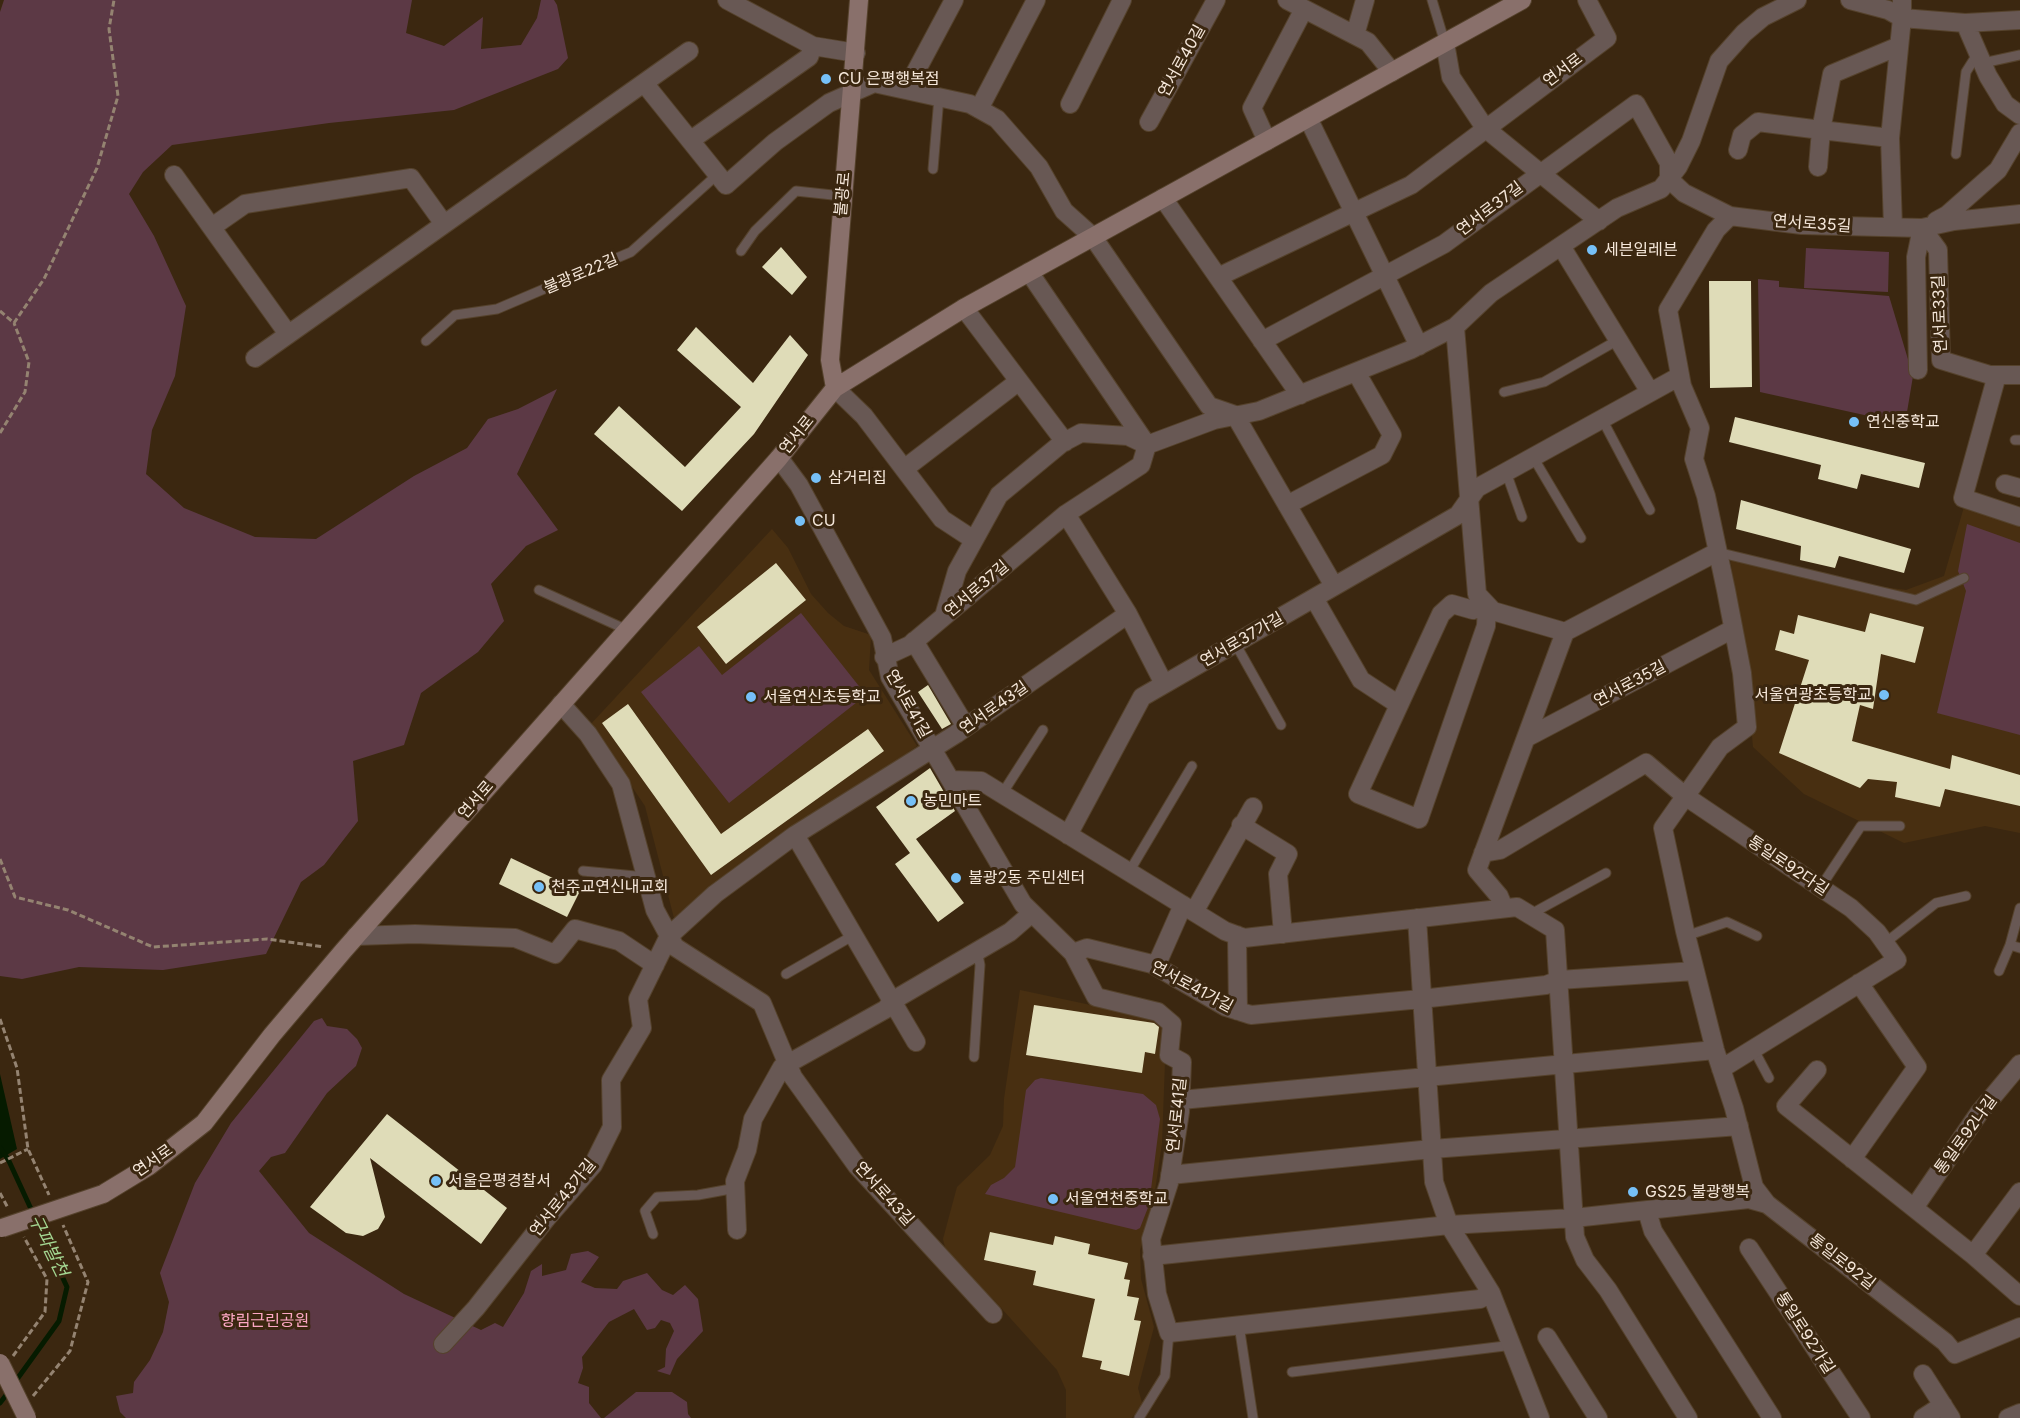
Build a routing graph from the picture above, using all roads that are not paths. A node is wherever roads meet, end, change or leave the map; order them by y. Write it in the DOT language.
graph roads {
  1 [pos="727,0"];
  2 [pos="860,0"];
  3 [pos="954,0"];
  4 [pos="1036,0"];
  5 [pos="1122,0"];
  6 [pos="1216,0"];
  7 [pos="1287,0"];
  8 [pos="1365,0"];
  9 [pos="1432,0"];
  10 [pos="1522,0"];
  11 [pos="1587,0"];
  12 [pos="1797,0"];
  13 [pos="1850,0"];
  14 [pos="1304,9"];
  15 [pos="1902,9"];
  16 [pos="2020,20"];
  17 [pos="1965,23"];
  18 [pos="1355,35"];
  19 [pos="1445,43"];
  20 [pos="813,46"];
  21 [pos="1899,46"];
  22 [pos="688,51"];
  23 [pos="856,54"];
  24 [pos="2020,55"];
  25 [pos="1981,58"];
  26 [pos="1392,72"];
  27 [pos="644,83"];
  28 [pos="906,90"];
  29 [pos="853,91"];
  30 [pos="939,97"];
  31 [pos="1070,104"];
  32 [pos="979,109"];
  33 [pos="2020,115"];
  34 [pos="1308,118"];
  35 [pos="1149,122"];
  36 [pos="1485,128"];
  37 [pos="1821,130"];
  38 [pos="2020,133"];
  39 [pos="1890,138"];
  40 [pos="691,140"];
  41 [pos="1267,141"];
  42 [pos="1738,150"];
  43 [pos="1956,154"];
  44 [pos="1818,167"];
  45 [pos="933,169"];
  46 [pos="1539,172"];
  47 [pos="718,174"];
  48 [pos="174,175"];
  49 [pos="1670,179"];
  50 [pos="842,196"];
  51 [pos="1163,198"];
  52 [pos="1353,212"];
  53 [pos="2020,214"];
  54 [pos="1731,216"];
  55 [pos="1599,221"];
  56 [pos="444,224"];
  57 [pos="212,227"];
  58 [pos="1893,227"];
  59 [pos="1922,228"];
  60 [pos="1093,237"];
  61 [pos="1562,246"];
  62 [pos="741,251"];
  63 [pos="1029,272"];
  64 [pos="1384,274"];
  65 [pos="1218,277"];
  66 [pos="964,308"];
  67 [pos="1455,327"];
  68 [pos="288,334"];
  69 [pos="426,340"];
  70 [pos="1262,340"];
  71 [pos="1618,340"];
  72 [pos="1419,346"];
  73 [pos="255,358"];
  74 [pos="1918,370"];
  75 [pos="1356,372"];
  76 [pos="1997,375"];
  77 [pos="2020,375"];
  78 [pos="1680,376"];
  79 [pos="1019,381"];
  80 [pos="835,388"];
  81 [pos="1504,392"];
  82 [pos="1650,392"];
  83 [pos="1300,395"];
  84 [pos="1235,415"];
  85 [pos="1602,419"];
  86 [pos="1065,442"];
  87 [pos="1147,445"];
  88 [pos="1533,457"];
  89 [pos="779,458"];
  90 [pos="904,469"];
  91 [pos="1506,472"];
  92 [pos="1470,497"];
  93 [pos="1287,505"];
  94 [pos="1650,510"];
  95 [pos="1066,514"];
  96 [pos="1522,517"];
  97 [pos="2020,517"];
  98 [pos="1581,538"];
  99 [pos="974,540"];
  100 [pos="1717,552"];
  101 [pos="1964,578"];
  102 [pos="1334,586"];
  103 [pos="539,591"];
  104 [pos="1314,598"];
  105 [pos="1487,605"];
  106 [pos="1128,614"];
  107 [pos="944,616"];
  108 [pos="625,629"];
  109 [pos="1733,629"];
  110 [pos="1565,632"];
  111 [pos="915,641"];
  112 [pos="1235,643"];
  113 [pos="884,657"];
  114 [pos="1164,684"];
  115 [pos="561,704"];
  116 [pos="1399,705"];
  117 [pos="1281,725"];
  118 [pos="966,727"];
  119 [pos="1043,730"];
  120 [pos="1526,738"];
  121 [pos="933,748"];
  122 [pos="1192,766"];
  123 [pos="952,780"];
  124 [pos="1002,794"];
  125 [pos="1685,796"];
  126 [pos="1253,807"];
  127 [pos="1241,825"];
  128 [pos="1900,826"];
  129 [pos="1068,835"];
  130 [pos="795,836"];
  131 [pos="1483,853"];
  132 [pos="583,872"];
  133 [pos="1129,872"];
  134 [pos="1606,873"];
  135 [pos="647,877"];
  136 [pos="1820,888"];
  137 [pos="1966,896"];
  138 [pos="1189,908"];
  139 [pos="1504,908"];
  140 [pos="2020,908"];
  141 [pos="1032,913"];
  142 [pos="1531,914"];
  143 [pos="1417,918"];
  144 [pos="1283,933"];
  145 [pos="854,935"];
  146 [pos="1237,935"];
  147 [pos="356,936"];
  148 [pos="669,936"];
  149 [pos="1686,936"];
  150 [pos="1757,936"];
  151 [pos="1885,943"];
  152 [pos="2010,945"];
  153 [pos="2020,948"];
  154 [pos="977,950"];
  155 [pos="1073,953"];
  156 [pos="655,965"];
  157 [pos="1156,966"];
  158 [pos="1695,971"];
  159 [pos="1999,971"];
  160 [pos="786,974"];
  161 [pos="1559,980"];
  162 [pos="1859,983"];
  163 [pos="1421,999"];
  164 [pos="892,1000"];
  165 [pos="1238,1011"];
  166 [pos="916,1042"];
  167 [pos="1754,1048"];
  168 [pos="1715,1050"];
  169 [pos="974,1057"];
  170 [pos="788,1064"];
  171 [pos="2020,1064"];
  172 [pos="1565,1065"];
  173 [pos="1721,1069"];
  174 [pos="1817,1070"];
  175 [pos="1427,1076"];
  176 [pos="1769,1078"];
  177 [pos="1181,1100"];
  178 [pos="1739,1126"];
  179 [pos="1569,1139"];
  180 [pos="1432,1149"];
  181 [pos="1852,1159"];
  182 [pos="1170,1175"];
  183 [pos="736,1188"];
  184 [pos="2020,1192"];
  185 [pos="1767,1204"];
  186 [pos="1914,1208"];
  187 [pos="1647,1210"];
  188 [pos="1574,1218"];
  189 [pos="1449,1225"];
  190 [pos="1,1229"];
  191 [pos="737,1230"];
  192 [pos="653,1234"];
  193 [pos="1749,1248"];
  194 [pos="1973,1255"];
  195 [pos="1152,1256"];
  196 [pos="1491,1293"];
  197 [pos="2020,1296"];
  198 [pos="993,1314"];
  199 [pos="1239,1325"];
  200 [pos="2020,1327"];
  201 [pos="1169,1333"];
  202 [pos="1547,1337"];
  203 [pos="443,1344"];
  204 [pos="1513,1345"];
  205 [pos="6,1361"];
  206 [pos="1292,1372"];
  207 [pos="1923,1374"];
  208 [pos="1947,1412"];
  209 [pos="2020,1413"];
  210 [pos="1594,1417"];
  211 [pos="27,1418"];
  212 [pos="1139,1418"];
  213 [pos="1253,1418"];
  214 [pos="1540,1418"];
  215 [pos="1688,1418"];
  216 [pos="1773,1418"];
  217 [pos="1861,1418"];
  218 [pos="1923,1418"];
  219 [pos="2008,1418"];
  1 -- 20 [label="street"];
  2 -- 23 [label="main road, 불광로"];
  3 -- 28 [label="street"];
  4 -- 32 [label="street"];
  5 -- 31 [label="street"];
  6 -- 35 [label="street, 연서로40길"];
  7 -- 14 [label="street"];
  8 -- 18 [label="street"];
  9 -- 19 [label="lane"];
  10 -- 19 [label="main road, 연서로"];
  11 -- 36 [label="street, 연서로"];
  12 -- 49 [label="street"];
  13 -- 15 [label="street"];
  14 -- 18 [label="street"];
  14 -- 41 [label="street"];
  15 -- 17 [label="street"];
  15 -- 21 [label="street"];
  16 -- 17 [label="street"];
  17 -- 25 [label="street"];
  18 -- 26 [label="street"];
  19 -- 26 [label="main road, 연서로"];
  19 -- 36 [label="street"];
  20 -- 23 [label="street"];
  20 -- 40 [label="street"];
  21 -- 37 [label="street"];
  21 -- 39 [label="street"];
  22 -- 27 [label="street"];
  23 -- 29 [label="main road, 불광로"];
  24 -- 25 [label="lane"];
  25 -- 33 [label="street"];
  25 -- 43 [label="lane"];
  26 -- 34 [label="main road, 연서로"];
  27 -- 40 [label="street"];
  27 -- 56 [label="street"];
  28 -- 29 [label="street"];
  28 -- 30 [label="street"];
  29 -- 47 [label="street"];
  29 -- 50 [label="main road, 불광로"];
  30 -- 32 [label="street"];
  30 -- 45 [label="lane"];
  32 -- 60 [label="street"];
  34 -- 41 [label="main road, 연서로"];
  34 -- 52 [label="street"];
  36 -- 46 [label="street"];
  36 -- 52 [label="street, 연서로"];
  37 -- 39 [label="street"];
  37 -- 42 [label="street"];
  37 -- 44 [label="street"];
  38 -- 59 [label="street"];
  39 -- 58 [label="street"];
  40 -- 47 [label="street"];
  41 -- 51 [label="main road, 연서로"];
  46 -- 49 [label="street, 연서로37길"];
  46 -- 55 [label="street"];
  46 -- 64 [label="street, 연서로37길"];
  47 -- 69 [label="lane, 불광로22길"];
  48 -- 57 [label="street"];
  49 -- 54 [label="street, 연서로35길"];
  49 -- 55 [label="street"];
  50 -- 62 [label="lane"];
  50 -- 80 [label="main road, 불광로"];
  51 -- 60 [label="main road, 연서로"];
  51 -- 65 [label="street"];
  52 -- 64 [label="street"];
  52 -- 65 [label="street, 연서로"];
  53 -- 59 [label="street"];
  54 -- 58 [label="street, 연서로35길"];
  54 -- 78 [label="street"];
  55 -- 61 [label="street"];
  56 -- 57 [label="street"];
  56 -- 68 [label="street"];
  57 -- 68 [label="street"];
  58 -- 59 [label="street"];
  59 -- 74 [label="street, 연서로33길"];
  59 -- 76 [label="street, 연서로33길"];
  60 -- 63 [label="main road, 연서로"];
  60 -- 84 [label="street"];
  61 -- 67 [label="street"];
  61 -- 71 [label="street"];
  63 -- 66 [label="main road, 연서로"];
  63 -- 87 [label="street"];
  64 -- 70 [label="street, 연서로37길"];
  64 -- 72 [label="street"];
  65 -- 70 [label="street"];
  66 -- 79 [label="street"];
  66 -- 80 [label="main road, 연서로"];
  67 -- 72 [label="street"];
  67 -- 92 [label="street"];
  68 -- 73 [label="street"];
  70 -- 83 [label="street"];
  71 -- 81 [label="lane"];
  71 -- 82 [label="street"];
  72 -- 75 [label="street"];
  75 -- 83 [label="street"];
  75 -- 93 [label="street"];
  76 -- 77 [label="street, 연서로33길"];
  76 -- 97 [label="street"];
  78 -- 82 [label="street"];
  78 -- 100 [label="street"];
  79 -- 86 [label="street"];
  79 -- 90 [label="street"];
  80 -- 89 [label="main road, 연서로"];
  80 -- 90 [label="street"];
  82 -- 85 [label="street"];
  83 -- 84 [label="street"];
  84 -- 87 [label="street"];
  84 -- 93 [label="street"];
  85 -- 88 [label="street, 연서로37가길"];
  85 -- 94 [label="lane"];
  86 -- 87 [label="street"];
  86 -- 99 [label="street"];
  87 -- 95 [label="street, 연서로37길"];
  88 -- 91 [label="street, 연서로37가길"];
  88 -- 98 [label="lane"];
  89 -- 108 [label="main road, 연서로"];
  89 -- 113 [label="street, 연서로41길"];
  90 -- 99 [label="street"];
  91 -- 92 [label="street, 연서로37가길"];
  91 -- 96 [label="lane"];
  92 -- 102 [label="street, 연서로37가길"];
  92 -- 105 [label="street"];
  93 -- 102 [label="street"];
  95 -- 106 [label="street"];
  95 -- 107 [label="street, 연서로37길"];
  99 -- 107 [label="street"];
  100 -- 101 [label="lane"];
  100 -- 109 [label="street"];
  100 -- 110 [label="street"];
  102 -- 104 [label="street, 연서로37가길"];
  103 -- 108 [label="lane"];
  104 -- 112 [label="street, 연서로37가길"];
  104 -- 116 [label="street"];
  105 -- 110 [label="street"];
  105 -- 116 [label="street"];
  105 -- 116 [label="street"];
  106 -- 114 [label="street"];
  106 -- 118 [label="street, 연서로43길"];
  107 -- 111 [label="street, 연서로37길"];
  108 -- 115 [label="main road, 연서로"];
  109 -- 120 [label="street, 연서로35길"];
  109 -- 125 [label="street"];
  110 -- 120 [label="street"];
  111 -- 113 [label="street, 연서로37길"];
  111 -- 118 [label="street"];
  112 -- 114 [label="street, 연서로37가길"];
  112 -- 117 [label="lane"];
  113 -- 121 [label="street, 연서로41길"];
  114 -- 129 [label="street, 연서로37가길"];
  115 -- 135 [label="street, 연서로43길"];
  115 -- 147 [label="main road, 연서로"];
  118 -- 121 [label="street, 연서로43길"];
  119 -- 124 [label="lane"];
  120 -- 131 [label="street"];
  121 -- 123 [label="street, 연서로41길"];
  121 -- 130 [label="street, 연서로43길"];
  122 -- 133 [label="lane"];
  123 -- 124 [label="street"];
  123 -- 141 [label="street, 연서로41길"];
  124 -- 129 [label="street"];
  125 -- 131 [label="street, 통일로92다길"];
  125 -- 136 [label="street, 통일로92다길"];
  125 -- 149 [label="street"];
  126 -- 127 [label="street"];
  127 -- 138 [label="street"];
  127 -- 144 [label="street"];
  128 -- 136 [label="lane"];
  129 -- 133 [label="street"];
  130 -- 145 [label="street"];
  130 -- 148 [label="street, 연서로43길"];
  131 -- 139 [label="street"];
  132 -- 135 [label="lane"];
  133 -- 138 [label="street"];
  134 -- 142 [label="lane"];
  135 -- 148 [label="street, 연서로43길"];
  136 -- 151 [label="street, 통일로92다길"];
  137 -- 151 [label="lane"];
  138 -- 146 [label="street"];
  138 -- 157 [label="street"];
  139 -- 142 [label="street"];
  139 -- 143 [label="street"];
  140 -- 152 [label="lane"];
  141 -- 154 [label="street"];
  141 -- 155 [label="street, 연서로41길"];
  142 -- 161 [label="street"];
  143 -- 144 [label="street"];
  143 -- 163 [label="street"];
  144 -- 146 [label="street"];
  145 -- 160 [label="lane"];
  145 -- 164 [label="street"];
  146 -- 165 [label="street"];
  147 -- 156 [label="street"];
  147 -- 190 [label="main road, 연서로, bridge"];
  148 -- 156 [label="street, 연서로43가길"];
  148 -- 170 [label="street, 연서로43길"];
  149 -- 150 [label="lane"];
  149 -- 158 [label="street"];
  151 -- 162 [label="street"];
  152 -- 153 [label="lane"];
  152 -- 159 [label="lane"];
  154 -- 164 [label="street"];
  154 -- 169 [label="lane"];
  155 -- 157 [label="street, 연서로41가길"];
  155 -- 177 [label="street, 연서로41길"];
  156 -- 203 [label="street, 연서로43가길"];
  157 -- 165 [label="street, 연서로41가길"];
  158 -- 161 [label="street"];
  158 -- 168 [label="street"];
  161 -- 163 [label="street, 연서로41가길"];
  161 -- 172 [label="street"];
  162 -- 167 [label="street"];
  162 -- 181 [label="street"];
  163 -- 165 [label="street, 연서로41가길"];
  163 -- 175 [label="street"];
  164 -- 166 [label="street"];
  164 -- 170 [label="street"];
  167 -- 173 [label="street"];
  167 -- 176 [label="lane"];
  168 -- 172 [label="street"];
  168 -- 173 [label="street"];
  170 -- 183 [label="street"];
  170 -- 198 [label="street, 연서로43길"];
  171 -- 186 [label="street, 통일로92나길"];
  172 -- 175 [label="street"];
  172 -- 179 [label="street"];
  173 -- 178 [label="street"];
  174 -- 181 [label="street"];
  175 -- 177 [label="street"];
  175 -- 180 [label="street"];
  177 -- 182 [label="street, 연서로41길"];
  178 -- 179 [label="street"];
  178 -- 185 [label="street"];
  179 -- 180 [label="street"];
  179 -- 188 [label="street"];
  180 -- 182 [label="street"];
  180 -- 189 [label="street"];
  181 -- 186 [label="street"];
  182 -- 195 [label="street, 연서로41길"];
  183 -- 191 [label="street"];
  183 -- 192 [label="lane"];
  184 -- 194 [label="street"];
  185 -- 187 [label="street"];
  185 -- 200 [label="street, 통일로92길"];
  186 -- 194 [label="street"];
  187 -- 188 [label="street"];
  187 -- 216 [label="street"];
  188 -- 189 [label="street"];
  188 -- 215 [label="street"];
  189 -- 195 [label="street"];
  189 -- 196 [label="street"];
  193 -- 217 [label="street, 통일로92가길"];
  194 -- 197 [label="street"];
  195 -- 201 [label="street, 연서로41길"];
  196 -- 199 [label="street"];
  196 -- 204 [label="street"];
  199 -- 201 [label="street"];
  199 -- 213 [label="lane"];
  201 -- 212 [label="lane, 연서로41길"];
  202 -- 210 [label="street"];
  204 -- 206 [label="lane"];
  204 -- 214 [label="street"];
  205 -- 211 [label="main road, bridge"];
  207 -- 208 [label="street"];
  208 -- 218 [label="street"];
  209 -- 219 [label="street"];
}
